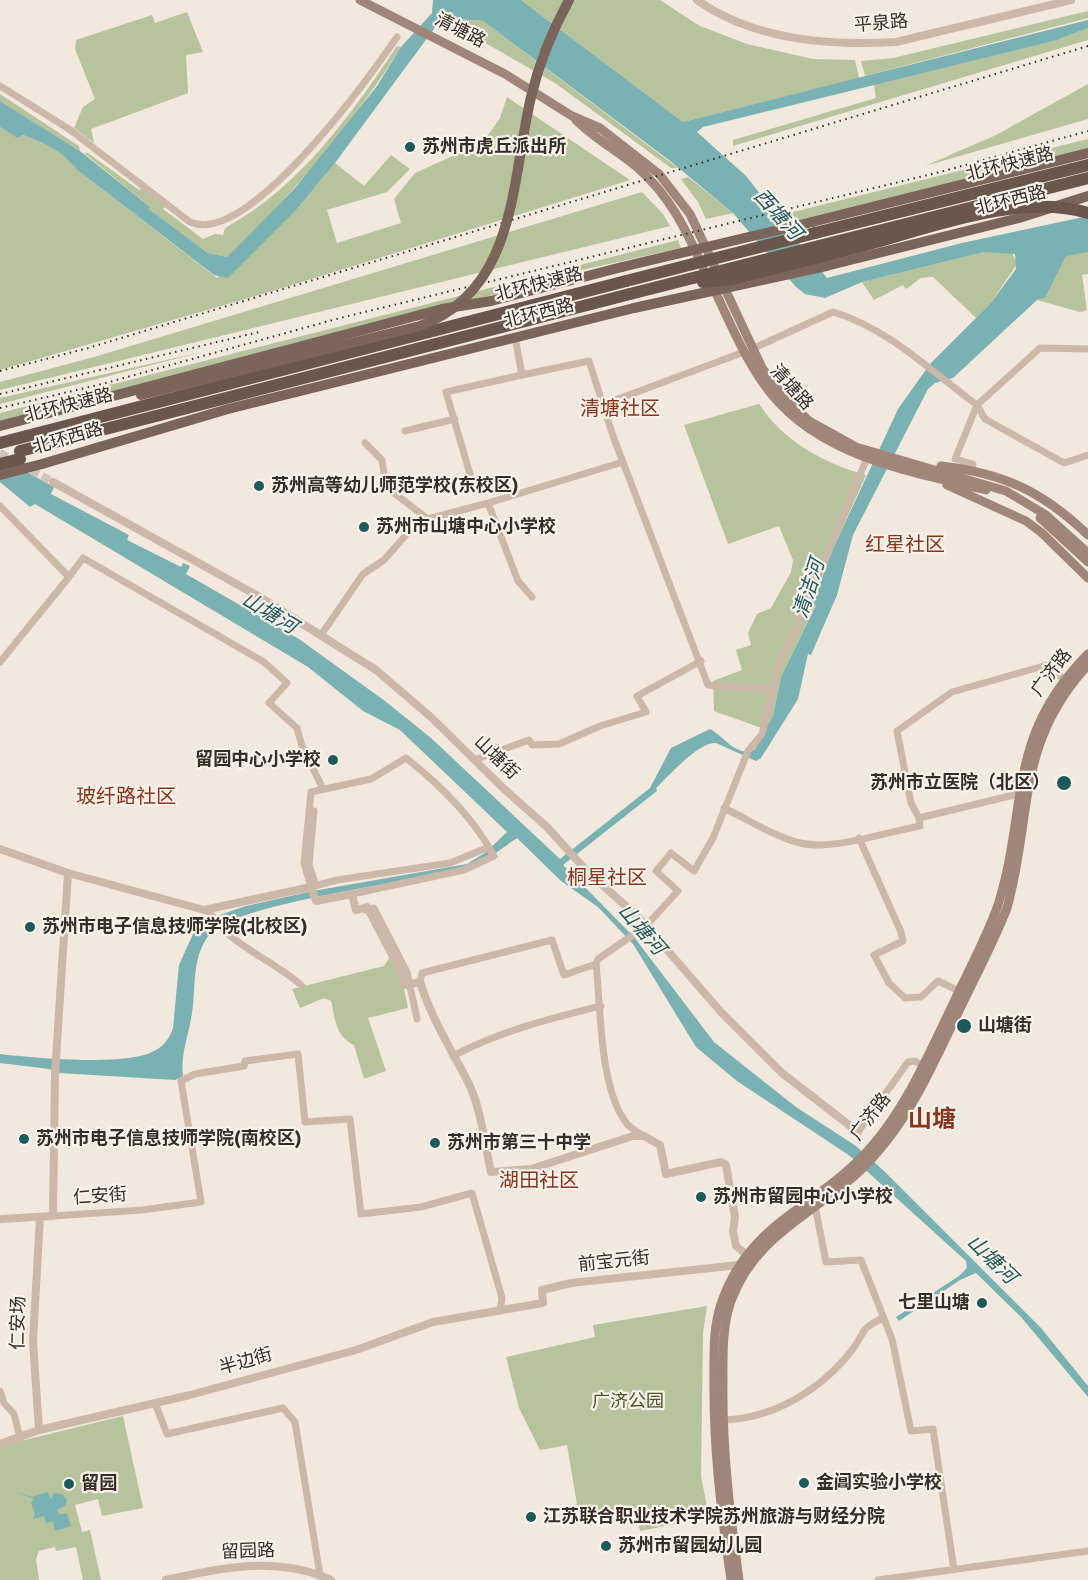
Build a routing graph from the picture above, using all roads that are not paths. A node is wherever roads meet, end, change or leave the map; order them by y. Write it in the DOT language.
graph roads {
  1 [pos="360,0"];
  2 [pos="569,0"];
  3 [pos="697,0"];
  4 [pos="1071,0"];
  5 [pos="397,38"];
  6 [pos="0,86"];
  7 [pos="1088,153"];
  8 [pos="1088,165"];
  9 [pos="1088,178"];
  10 [pos="1088,185"];
  11 [pos="1085,198"];
  12 [pos="975,206"];
  13 [pos="1088,213"];
  14 [pos="819,244"];
  15 [pos="515,337"];
  16 [pos="1088,350"];
  17 [pos="748,351"];
  18 [pos="522,375"];
  19 [pos="602,405"];
  20 [pos="977,405"];
  21 [pos="40,416"];
  22 [pos="455,419"];
  23 [pos="0,426"];
  24 [pos="57,428"];
  25 [pos="405,431"];
  26 [pos="0,435"];
  27 [pos="0,443"];
  28 [pos="365,443"];
  29 [pos="20,455"];
  30 [pos="1088,455"];
  31 [pos="0,456"];
  32 [pos="871,456"];
  33 [pos="623,462"];
  34 [pos="0,464"];
  35 [pos="910,466"];
  36 [pos="972,470"];
  37 [pos="0,475"];
  38 [pos="471,481"];
  39 [pos="53,482"];
  40 [pos="994,489"];
  41 [pos="488,504"];
  42 [pos="0,506"];
  43 [pos="428,519"];
  44 [pos="1088,535"];
  45 [pos="1088,553"];
  46 [pos="1088,562"];
  47 [pos="69,577"];
  48 [pos="1088,578"];
  49 [pos="532,597"];
  50 [pos="321,635"];
  51 [pos="1088,654"];
  52 [pos="701,661"];
  53 [pos="0,662"];
  54 [pos="1088,665"];
  55 [pos="1065,680"];
  56 [pos="773,689"];
  57 [pos="474,760"];
  58 [pos="323,789"];
  59 [pos="1018,794"];
  60 [pos="313,795"];
  61 [pos="724,808"];
  62 [pos="919,818"];
  63 [pos="859,838"];
  64 [pos="0,849"];
  65 [pos="490,850"];
  66 [pos="68,873"];
  67 [pos="313,887"];
  68 [pos="353,896"];
  69 [pos="207,911"];
  70 [pos="646,926"];
  71 [pos="596,964"];
  72 [pos="420,982"];
  73 [pos="302,986"];
  74 [pos="959,991"];
  75 [pos="601,1006"];
  76 [pos="417,1019"];
  77 [pos="453,1056"];
  78 [pos="923,1066"];
  79 [pos="911,1098"];
  80 [pos="858,1132"];
  81 [pos="644,1136"];
  82 [pos="828,1192"];
  83 [pos="815,1206"];
  84 [pos="53,1216"];
  85 [pos="40,1217"];
  86 [pos="0,1219"];
  87 [pos="749,1257"];
  88 [pos="742,1267"];
  89 [pos="500,1311"];
  90 [pos="883,1318"];
  91 [pos="0,1391"];
  92 [pos="155,1403"];
  93 [pos="722,1420"];
  94 [pos="39,1430"];
  95 [pos="20,1438"];
  96 [pos="0,1444"];
  97 [pos="1088,1551"];
  98 [pos="954,1570"];
  99 [pos="320,1575"];
  100 [pos="202,1576"];
  101 [pos="166,1580"];
  102 [pos="331,1580"];
  103 [pos="731,1580"];
  104 [pos="739,1580"];
  105 [pos="878,1580"];
  1 -- 17 [label="main road, 清塘路"];
  2 -- 21 [label="main road, bridge"];
  3 -- 4 [label="street, 平泉路"];
  5 -- 6 [label="street"];
  7 -- 14 [label="main road, 北环西路"];
  8 -- 14 [label="highway, 北环快速路"];
  9 -- 12 [label="highway, 北环快速路"];
  10 -- 12 [label="highway"];
  11 -- 14 [label="main road, 北环西路"];
  12 -- 14 [label="highway, 北环快速路"];
  13 -- 14 [label="highway, bridge"];
  14 -- 15 [label="main road, 北环西路, bridge"];
  14 -- 21 [label="main road, 北环西路, bridge"];
  14 -- 24 [label="highway, 北环快速路, bridge"];
  14 -- 29 [label="highway, 北环快速路, bridge"];
  15 -- 18 [label="street"];
  15 -- 37 [label="main road, 北环西路, bridge"];
  16 -- 20 [label="street"];
  17 -- 19 [label="street"];
  17 -- 20 [label="street"];
  17 -- 32 [label="main road, 清塘路"];
  18 -- 19 [label="street"];
  18 -- 22 [label="street"];
  19 -- 33 [label="street"];
  20 -- 30 [label="street"];
  20 -- 36 [label="street"];
  21 -- 23 [label="main road, 北环西路"];
  22 -- 25 [label="street"];
  22 -- 38 [label="street"];
  24 -- 26 [label="highway"];
  24 -- 27 [label="highway, 北环快速路"];
  28 -- 43 [label="street"];
  29 -- 31 [label="highway, 北环快速路"];
  29 -- 34 [label="highway, bridge"];
  32 -- 35 [label="main road, 清塘路"];
  32 -- 56 [label="street"];
  33 -- 41 [label="street"];
  33 -- 52 [label="street"];
  35 -- 36 [label="main road"];
  35 -- 40 [label="main road, 清塘路"];
  35 -- 48 [label="main road"];
  36 -- 44 [label="main road"];
  39 -- 50 [label="street, 山塘街"];
  40 -- 45 [label="main road, 清塘路"];
  40 -- 46 [label="main road, 清塘路"];
  41 -- 43 [label="street"];
  41 -- 49 [label="street"];
  42 -- 47 [label="street"];
  43 -- 50 [label="street"];
  47 -- 53 [label="street"];
  47 -- 58 [label="street"];
  50 -- 57 [label="street, 山塘街"];
  51 -- 55 [label="main road, 广济路"];
  52 -- 56 [label="street"];
  52 -- 57 [label="street"];
  54 -- 79 [label="main road, 广济路"];
  55 -- 59 [label="main road, 广济路"];
  55 -- 62 [label="street"];
  56 -- 61 [label="street"];
  57 -- 70 [label="street, 山塘街"];
  58 -- 65 [label="street"];
  58 -- 67 [label="street"];
  59 -- 62 [label="street"];
  59 -- 74 [label="main road, 广济路"];
  60 -- 67 [label="street"];
  61 -- 63 [label="street"];
  61 -- 70 [label="street"];
  62 -- 63 [label="street"];
  63 -- 74 [label="street"];
  64 -- 66 [label="street"];
  65 -- 67 [label="street"];
  65 -- 68 [label="street"];
  66 -- 69 [label="street"];
  66 -- 84 [label="street"];
  67 -- 68 [label="street"];
  67 -- 69 [label="street"];
  68 -- 72 [label="street"];
  68 -- 76 [label="street"];
  69 -- 73 [label="street"];
  70 -- 71 [label="street"];
  70 -- 80 [label="street, 山塘街"];
  71 -- 72 [label="street"];
  71 -- 75 [label="street"];
  72 -- 77 [label="street"];
  74 -- 78 [label="main road, 广济路"];
  75 -- 77 [label="street"];
  75 -- 81 [label="street"];
  77 -- 81 [label="street"];
  78 -- 79 [label="main road, 广济路"];
  78 -- 80 [label="street"];
  79 -- 82 [label="main road, 广济路"];
  81 -- 87 [label="street"];
  82 -- 83 [label="main road, 广济路"];
  82 -- 87 [label="main road, 广济路"];
  83 -- 87 [label="main road, 广济路"];
  83 -- 90 [label="street"];
  84 -- 85 [label="street, 仁安街"];
  84 -- 89 [label="street, 仁安街"];
  85 -- 86 [label="street, 仁安街"];
  85 -- 94 [label="street, 仁安场"];
  87 -- 88 [label="main road, 广济路"];
  88 -- 89 [label="street, 前宝元街"];
  88 -- 93 [label="main road, 广济路"];
  88 -- 103 [label="main road, 广济路"];
  89 -- 92 [label="street, 半边街"];
  90 -- 93 [label="street"];
  90 -- 98 [label="street"];
  91 -- 95 [label="street"];
  92 -- 94 [label="street, 半边街"];
  92 -- 99 [label="street"];
  93 -- 104 [label="main road, 广济路"];
  94 -- 95 [label="street, 半边街"];
  95 -- 96 [label="street, 半边街"];
  97 -- 98 [label="street"];
  98 -- 105 [label="street"];
  99 -- 100 [label="street, 留园路"];
  99 -- 102 [label="street, 留园路"];
  100 -- 101 [label="street, 留园路"];
}
